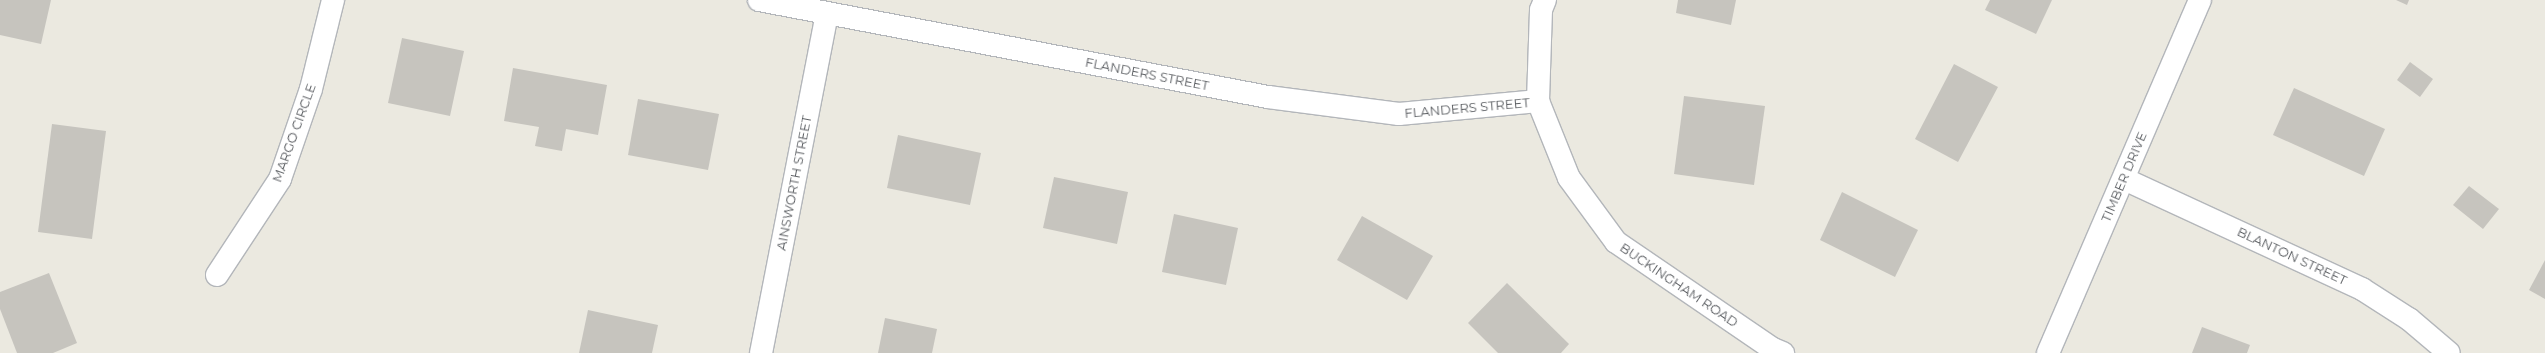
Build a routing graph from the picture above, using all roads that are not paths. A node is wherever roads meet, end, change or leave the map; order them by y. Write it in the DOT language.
graph roads {
  1 [pos="333,0"];
  2 [pos="759,0"];
  3 [pos="1545,0"];
  4 [pos="2200,0"];
  5 [pos="827,14"];
  6 [pos="1538,101"];
  7 [pos="2124,179"];
  8 [pos="217,276"];
  9 [pos="761,353"];
  10 [pos="1783,353"];
  11 [pos="2048,353"];
  12 [pos="2449,353"];
  1 -- 8 [label="street, MARGO CIRCLE"];
  2 -- 5 [label="street, FLANDERS STREET"];
  3 -- 6 [label="street, BUCKINGHAM ROAD"];
  4 -- 7 [label="street, TIMBER DRIVE"];
  5 -- 6 [label="street, FLANDERS STREET"];
  5 -- 9 [label="street, AINSWORTH STREET"];
  6 -- 10 [label="street, BUCKINGHAM ROAD"];
  7 -- 11 [label="street, TIMBER DRIVE"];
  7 -- 12 [label="street, BLANTON STREET"];
}
